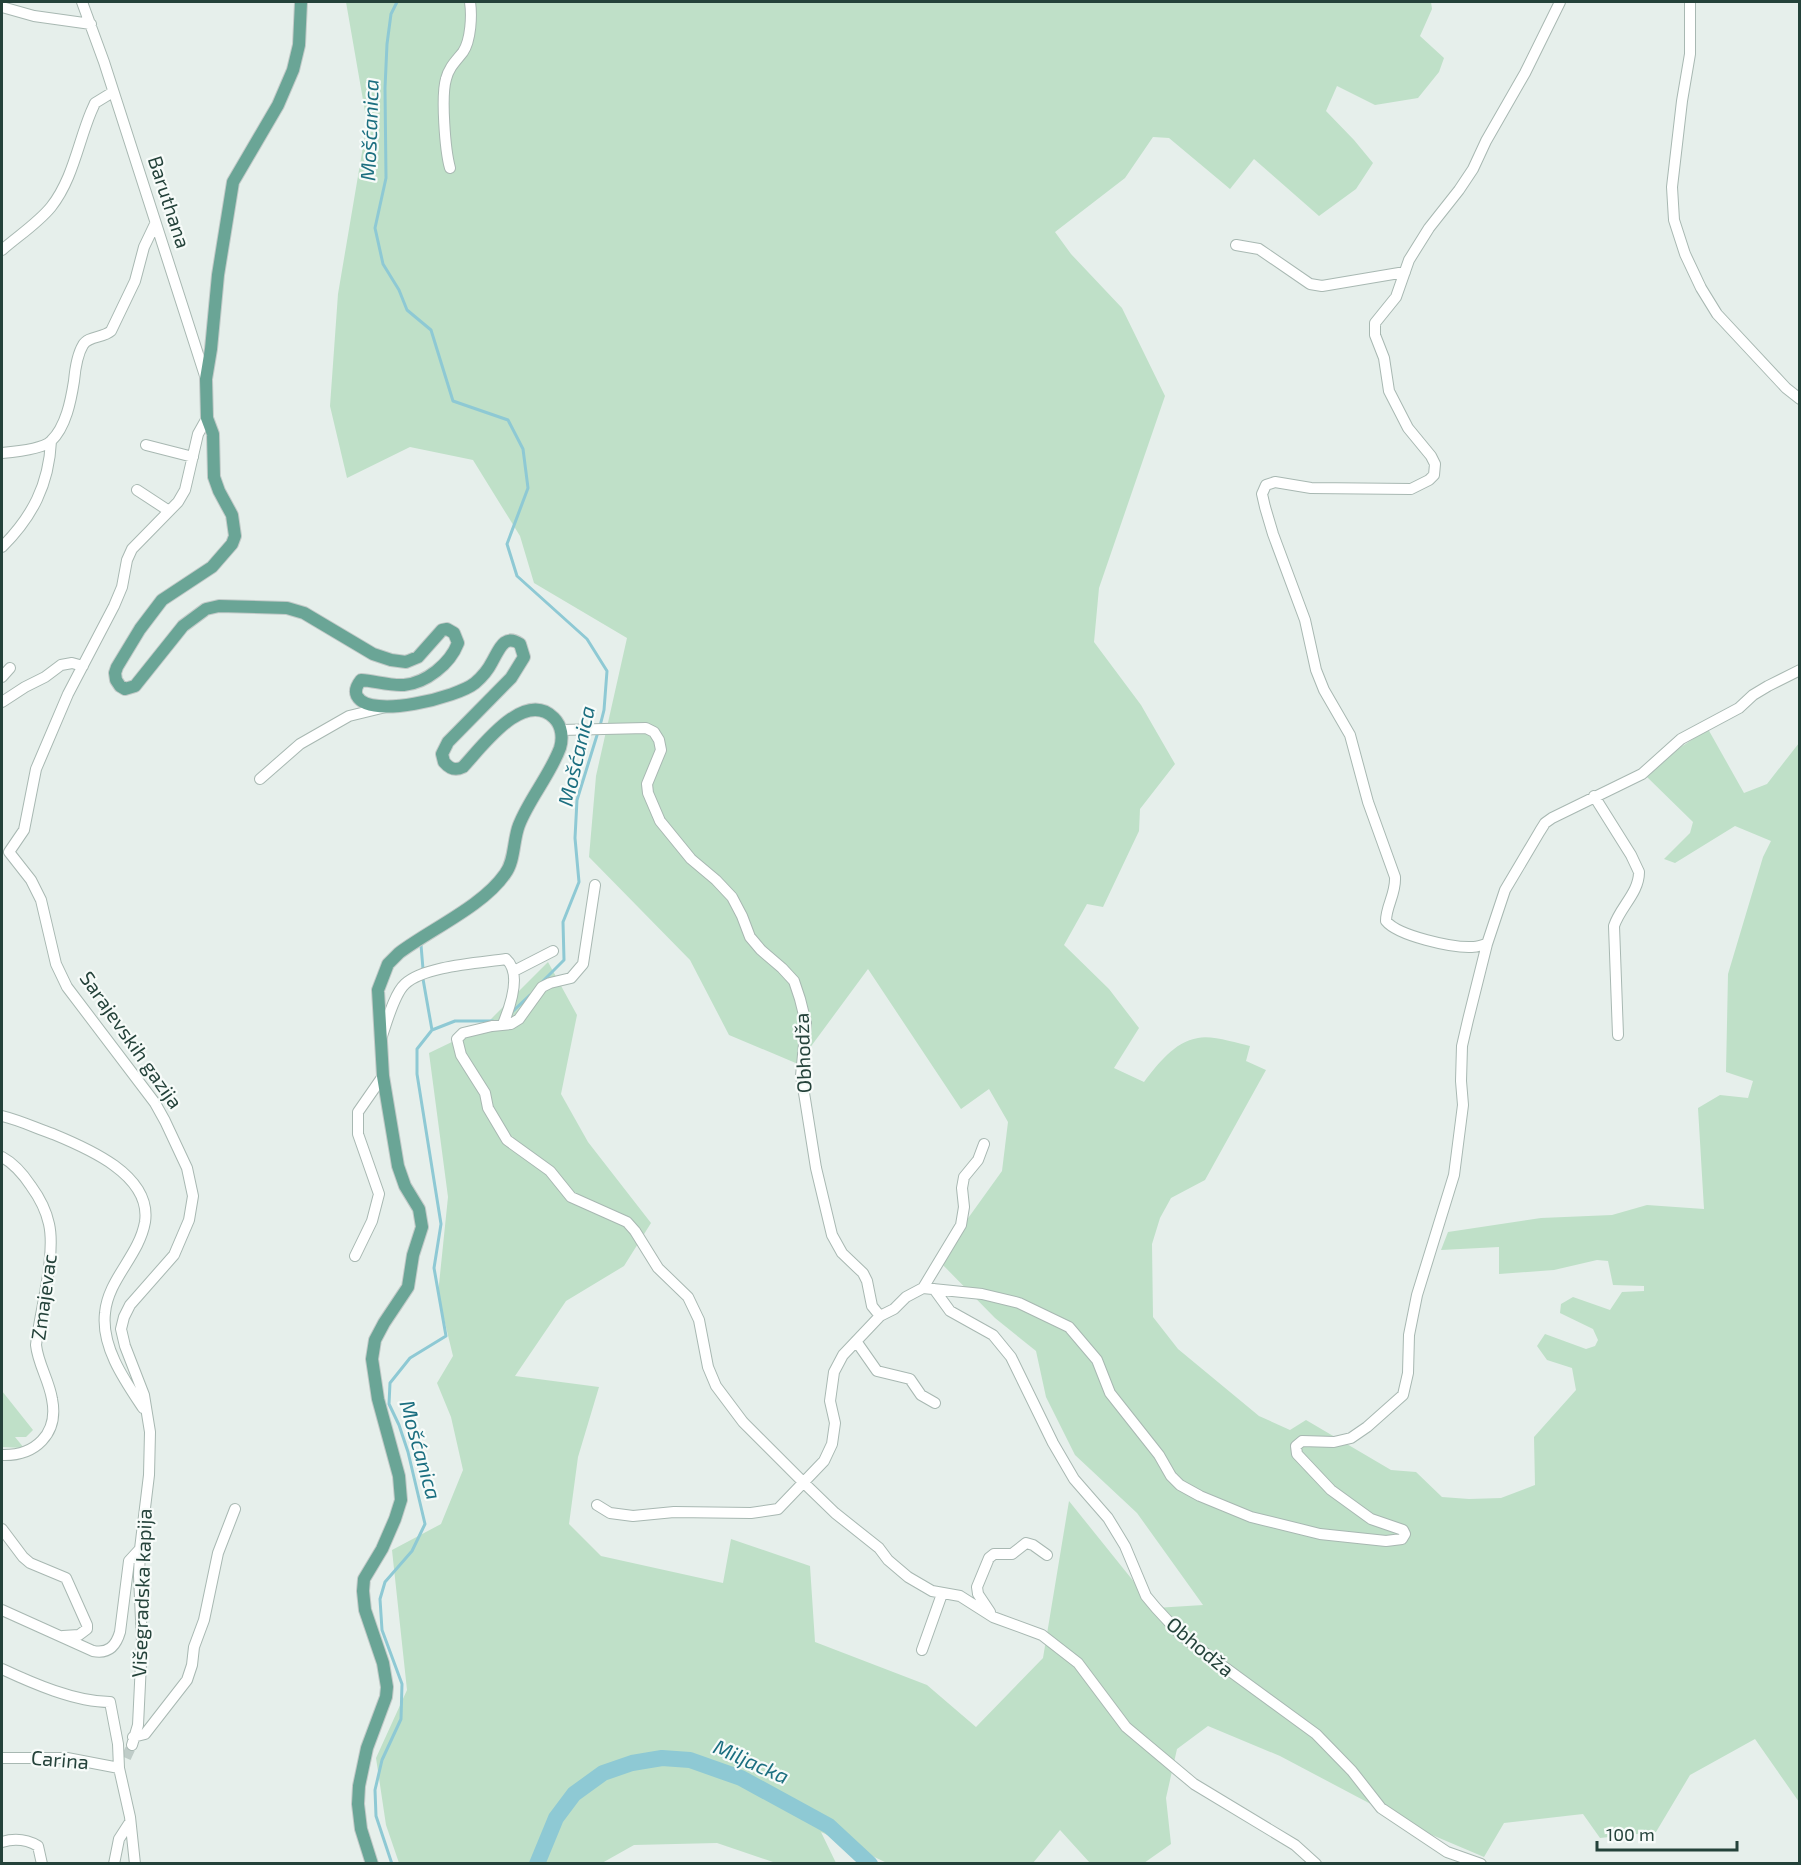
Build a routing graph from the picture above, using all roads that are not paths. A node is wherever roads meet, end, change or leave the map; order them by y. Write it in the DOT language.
graph roads {
  1 [pos="82,2"];
  2 [pos="301,2"];
  3 [pos="470,2"];
  4 [pos="1560,2"];
  5 [pos="1690,2"];
  6 [pos="2,8"];
  7 [pos="91,24"];
  8 [pos="113,92"];
  9 [pos="450,168"];
  10 [pos="155,224"];
  11 [pos="1236,245"];
  12 [pos="2,250"];
  13 [pos="1405,272"];
  14 [pos="206,379"];
  15 [pos="1800,399"];
  16 [pos="207,418"];
  17 [pos="51,441"];
  18 [pos="146,445"];
  19 [pos="2,453"];
  20 [pos="193,457"];
  21 [pos="137,490"];
  22 [pos="169,511"];
  23 [pos="2,547"];
  24 [pos="83,666"];
  25 [pos="10,668"];
  26 [pos="1800,670"];
  27 [pos="2,677"];
  28 [pos="2,702"];
  29 [pos="386,707"];
  30 [pos="561,730"];
  31 [pos="260,779"];
  32 [pos="1594,796"];
  33 [pos="5,852"];
  34 [pos="595,885"];
  35 [pos="1487,944"];
  36 [pos="553,951"];
  37 [pos="514,971"];
  38 [pos="503,1024"];
  39 [pos="1618,1035"];
  40 [pos="381,1042"];
  41 [pos="383,1076"];
  42 [pos="2,1116"];
  43 [pos="984,1144"];
  44 [pos="2,1157"];
  45 [pos="355,1256"];
  46 [pos="928,1289"];
  47 [pos="880,1316"];
  48 [pos="856,1341"];
  49 [pos="935,1403"];
  50 [pos="147,1413"];
  51 [pos="2,1455"];
  52 [pos="802,1482"];
  53 [pos="597,1505"];
  54 [pos="235,1509"];
  55 [pos="2,1529"];
  56 [pos="140,1549"];
  57 [pos="1047,1555"];
  58 [pos="942,1594"];
  59 [pos="2,1610"];
  60 [pos="993,1617"];
  61 [pos="60,1636"];
  62 [pos="922,1650"];
  63 [pos="2,1668"];
  64 [pos="2,1758"];
  65 [pos="126,1758"];
  66 [pos="119,1768"];
  67 [pos="130,1822"];
  68 [pos="2,1842"];
  69 [pos="42,1863"];
  70 [pos="114,1863"];
  71 [pos="135,1863"];
  72 [pos="372,1863"];
  73 [pos="1316,1863"];
  74 [pos="1481,1863"];
  1 -- 7 [label="street, Baruthana"];
  2 -- 14 [label="main road"];
  3 -- 9 [label="street"];
  4 -- 13 [label="street"];
  5 -- 15 [label="street"];
  6 -- 7 [label="street"];
  7 -- 8 [label="street, Baruthana"];
  8 -- 10 [label="street, Baruthana"];
  8 -- 12 [label="street"];
  10 -- 14 [label="street, Baruthana"];
  10 -- 17 [label="street"];
  11 -- 13 [label="street"];
  13 -- 35 [label="street"];
  14 -- 16 [label="main road, Baruthana"];
  16 -- 20 [label="street, Sarajevskih gazija"];
  16 -- 29 [label="main road"];
  17 -- 19 [label="street"];
  17 -- 23 [label="street"];
  18 -- 20 [label="street"];
  20 -- 22 [label="street, Sarajevskih gazija"];
  21 -- 22 [label="street"];
  22 -- 24 [label="street, Sarajevskih gazija"];
  24 -- 28 [label="street"];
  24 -- 33 [label="street, Sarajevskih gazija"];
  25 -- 27 [label="street"];
  26 -- 32 [label="street"];
  29 -- 30 [label="main road"];
  29 -- 31 [label="street"];
  30 -- 40 [label="main road"];
  30 -- 47 [label="street, Obhodža"];
  32 -- 35 [label="street"];
  32 -- 39 [label="street"];
  33 -- 50 [label="street, Sarajevskih gazija"];
  34 -- 38 [label="street"];
  35 -- 46 [label="street"];
  36 -- 37 [label="street"];
  37 -- 38 [label="street"];
  37 -- 40 [label="street"];
  38 -- 52 [label="street"];
  40 -- 41 [label="main road"];
  41 -- 45 [label="street"];
  41 -- 72 [label="main road"];
  42 -- 50 [label="street"];
  43 -- 46 [label="street"];
  44 -- 51 [label="street, Zmajevac"];
  46 -- 47 [label="street"];
  46 -- 74 [label="street, Obhodža"];
  47 -- 48 [label="street"];
  48 -- 49 [label="street"];
  48 -- 52 [label="street"];
  50 -- 56 [label="street, Višegradska kapija"];
  52 -- 53 [label="street"];
  52 -- 58 [label="street"];
  54 -- 56 [label="street, Višegradska kapija"];
  55 -- 61 [label="street"];
  56 -- 61 [label="street"];
  57 -- 60 [label="street"];
  58 -- 60 [label="street"];
  58 -- 62 [label="street"];
  59 -- 61 [label="street"];
  60 -- 73 [label="street"];
  63 -- 66 [label="street"];
  64 -- 66 [label="street, Carina"];
  65 -- 66 [label="street"];
  66 -- 67 [label="street"];
  67 -- 70 [label="street"];
  67 -- 71 [label="street"];
  68 -- 69 [label="street"];
}
